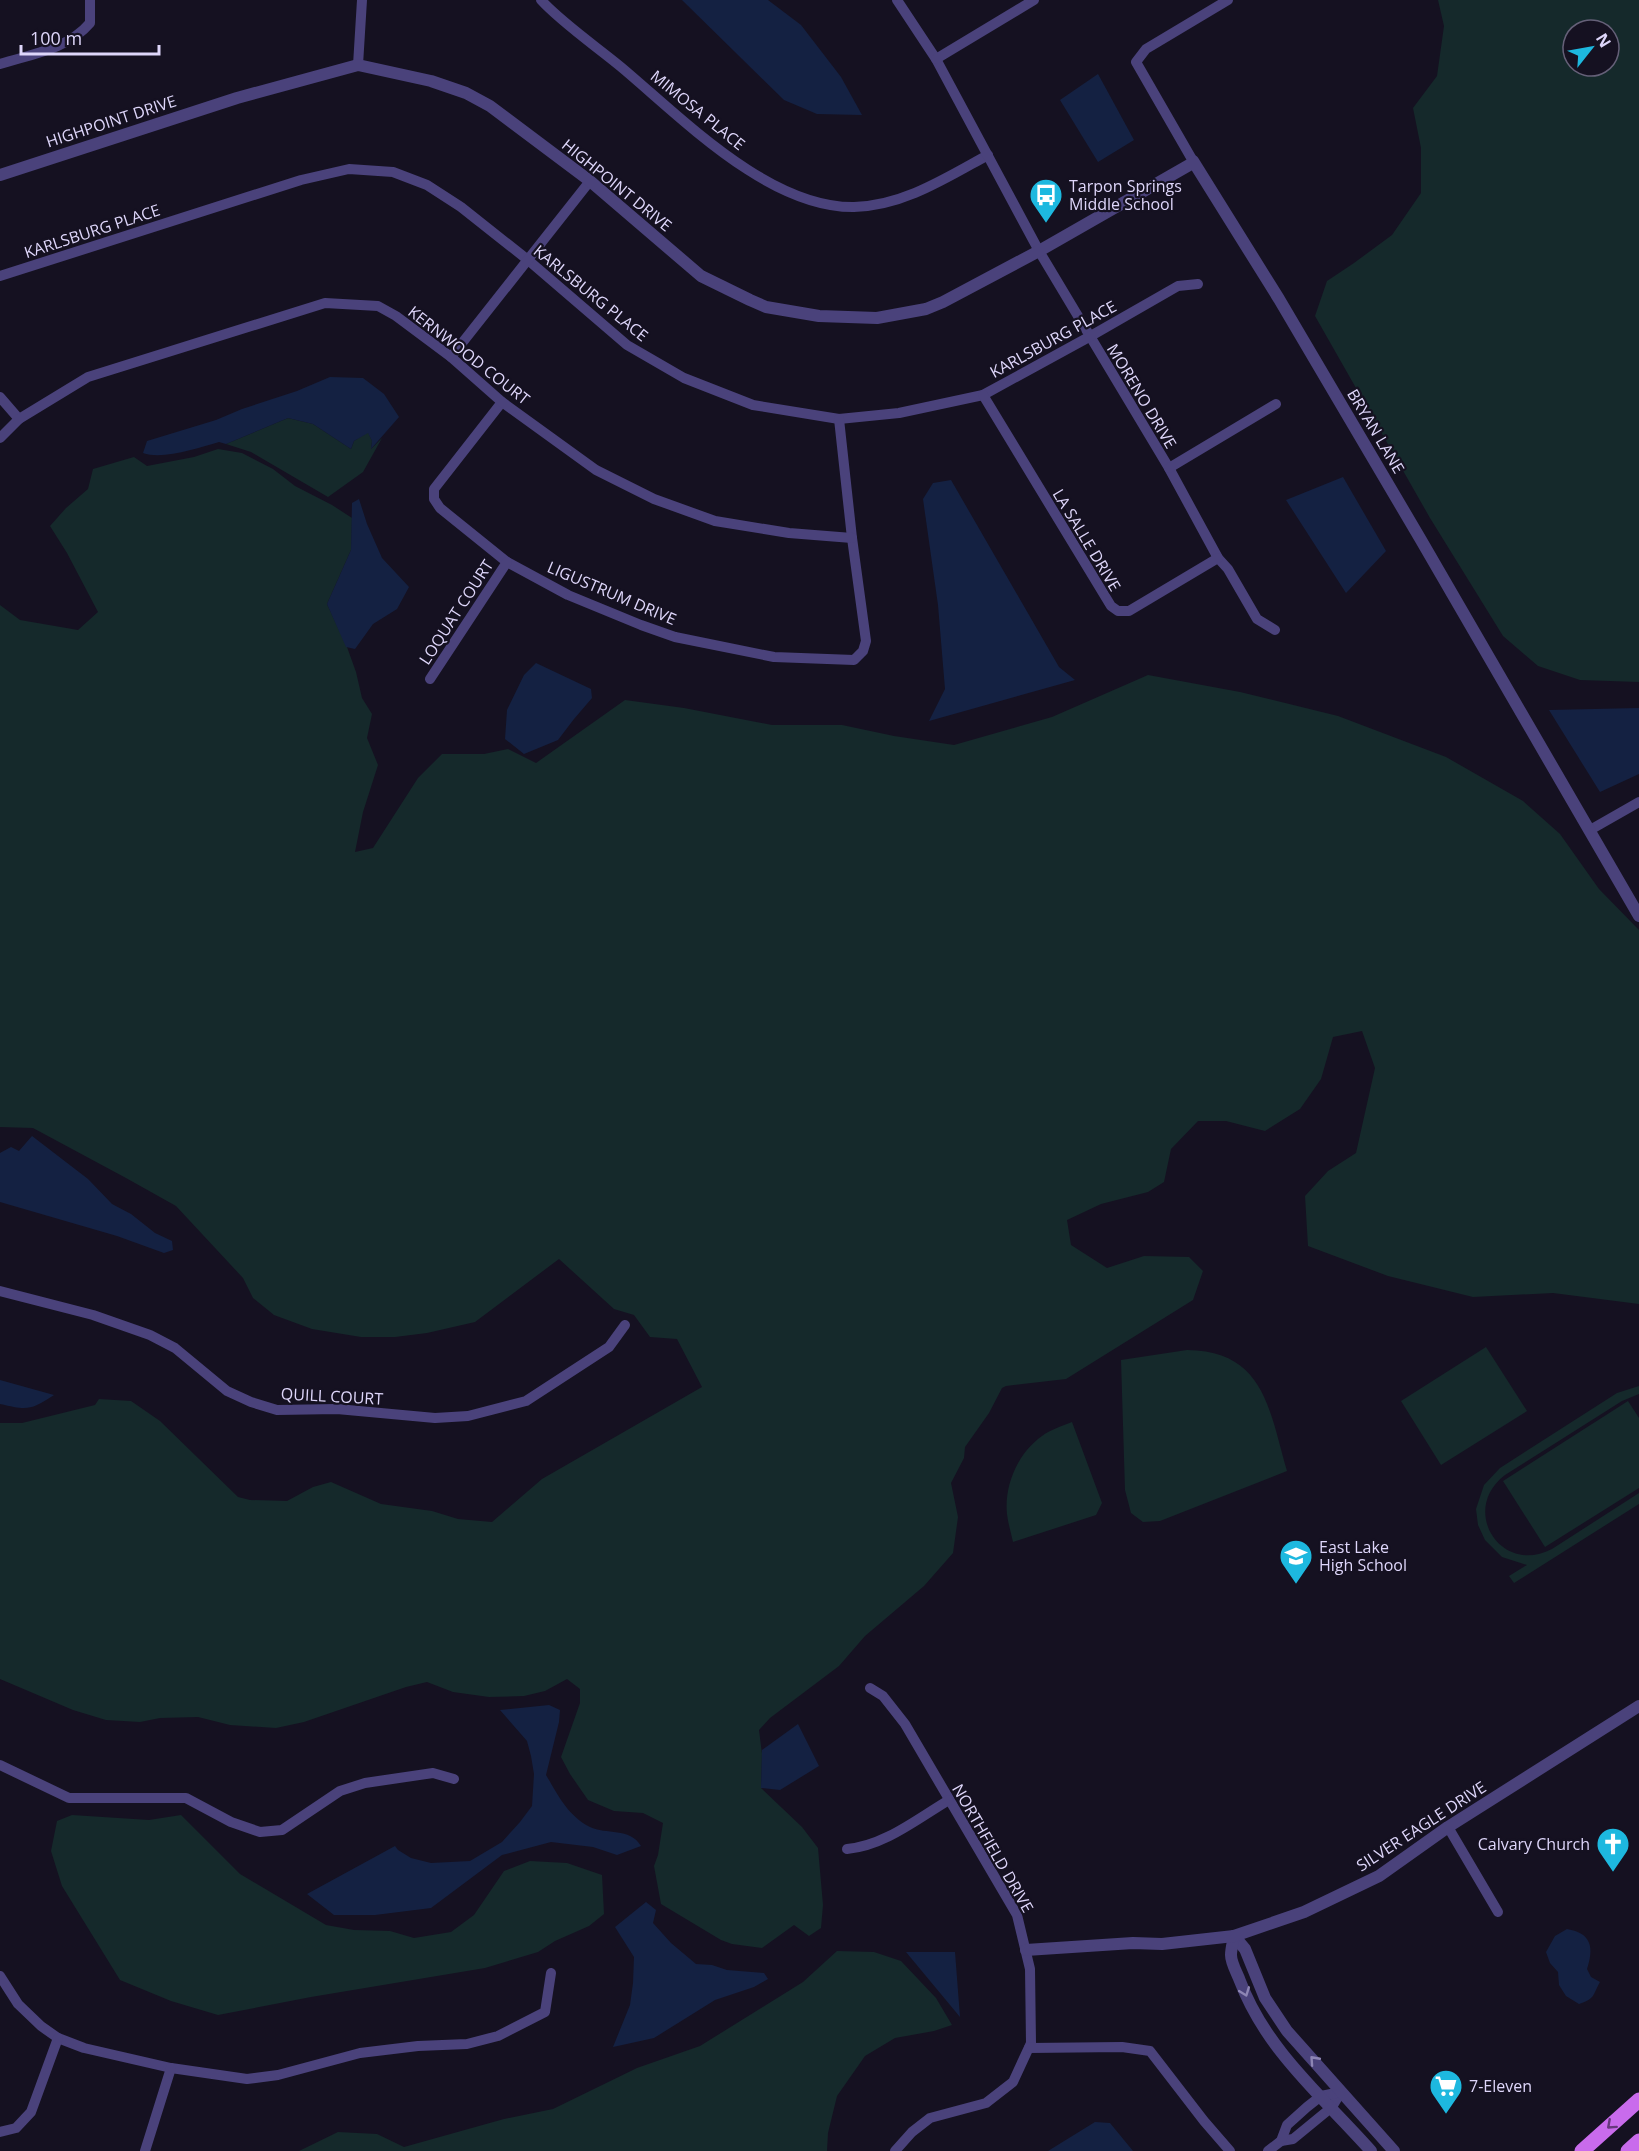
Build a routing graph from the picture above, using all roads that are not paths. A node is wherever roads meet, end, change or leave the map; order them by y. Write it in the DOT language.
graph roads {
  1 [pos="90,0"];
  2 [pos="362,0"];
  3 [pos="541,0"];
  4 [pos="897,0"];
  5 [pos="1034,0"];
  6 [pos="1228,0"];
  7 [pos="936,59"];
  8 [pos="0,64"];
  9 [pos="358,65"];
  10 [pos="988,154"];
  11 [pos="1193,161"];
  12 [pos="0,175"];
  13 [pos="590,181"];
  14 [pos="1039,251"];
  15 [pos="528,260"];
  16 [pos="0,276"];
  17 [pos="1198,284"];
  18 [pos="1089,338"];
  19 [pos="451,357"];
  20 [pos="983,395"];
  21 [pos="0,397"];
  22 [pos="502,402"];
  23 [pos="1276,404"];
  24 [pos="19,419"];
  25 [pos="839,419"];
  26 [pos="0,438"];
  27 [pos="1169,468"];
  28 [pos="852,538"];
  29 [pos="1218,558"];
  30 [pos="507,562"];
  31 [pos="1275,630"];
  32 [pos="430,679"];
  33 [pos="1639,802"];
  34 [pos="1590,830"];
  35 [pos="1639,916"];
  36 [pos="0,1291"];
  37 [pos="625,1325"];
  38 [pos="870,1688"];
  39 [pos="1639,1706"];
  40 [pos="0,1765"];
  41 [pos="454,1779"];
  42 [pos="949,1800"];
  43 [pos="1448,1827"];
  44 [pos="847,1849"];
  45 [pos="1498,1912"];
  46 [pos="1234,1936"];
  47 [pos="1026,1950"];
  48 [pos="551,1973"];
  49 [pos="0,1976"];
  50 [pos="58,2038"];
  51 [pos="1029,2048"];
  52 [pos="171,2068"];
  53 [pos="1341,2092"];
  54 [pos="1321,2096"];
  55 [pos="1639,2100"];
  56 [pos="1332,2107"];
  57 [pos="0,2132"];
  58 [pos="1281,2141"];
  59 [pos="1639,2141"];
  60 [pos="145,2151"];
  61 [pos="895,2151"];
  62 [pos="1230,2151"];
  63 [pos="1268,2151"];
  64 [pos="1371,2151"];
  65 [pos="1394,2151"];
  66 [pos="1582,2151"];
  67 [pos="1628,2151"];
  1 -- 8 [label="street"];
  2 -- 9 [label="street"];
  3 -- 10 [label="street, MIMOSA PLACE"];
  4 -- 7 [label="street, MORENO DRIVE"];
  5 -- 7 [label="street"];
  6 -- 11 [label="street, BRYAN LANE"];
  7 -- 10 [label="street, MORENO DRIVE"];
  9 -- 12 [label="street, HIGHPOINT DRIVE"];
  9 -- 13 [label="street, HIGHPOINT DRIVE"];
  10 -- 14 [label="street, MORENO DRIVE"];
  11 -- 14 [label="street, HIGHPOINT DRIVE"];
  11 -- 34 [label="street, BRYAN LANE"];
  13 -- 14 [label="street, HIGHPOINT DRIVE"];
  13 -- 15 [label="street"];
  14 -- 18 [label="street, MORENO DRIVE"];
  15 -- 16 [label="street, KARLSBURG PLACE"];
  15 -- 19 [label="street"];
  15 -- 25 [label="street, KARLSBURG PLACE"];
  17 -- 18 [label="street, KARLSBURG PLACE"];
  18 -- 20 [label="street, KARLSBURG PLACE"];
  18 -- 27 [label="street, MORENO DRIVE"];
  19 -- 22 [label="street, KERNWOOD COURT"];
  19 -- 24 [label="street, KERNWOOD COURT"];
  20 -- 25 [label="street, KARLSBURG PLACE"];
  20 -- 29 [label="street, LA SALLE DRIVE"];
  21 -- 24 [label="street"];
  22 -- 28 [label="street, KERNWOOD COURT"];
  22 -- 30 [label="street, LIGUSTRUM DRIVE"];
  23 -- 27 [label="street"];
  24 -- 26 [label="street, KERNWOOD COURT"];
  25 -- 28 [label="street, LIGUSTRUM DRIVE"];
  27 -- 29 [label="street, MORENO DRIVE"];
  28 -- 30 [label="street, LIGUSTRUM DRIVE"];
  29 -- 31 [label="street"];
  30 -- 32 [label="street, LOQUAT COURT"];
  33 -- 34 [label="street"];
  34 -- 35 [label="street, BRYAN LANE"];
  36 -- 37 [label="street, QUILL COURT"];
  38 -- 42 [label="street, NORTHFIELD DRIVE"];
  39 -- 43 [label="street, SILVER EAGLE DRIVE"];
  40 -- 41 [label="street"];
  42 -- 44 [label="street"];
  42 -- 47 [label="street, NORTHFIELD DRIVE"];
  43 -- 45 [label="street"];
  43 -- 46 [label="street, SILVER EAGLE DRIVE"];
  46 -- 47 [label="street, SILVER EAGLE DRIVE"];
  53 -- 46 [label="street, one-way"];
  46 -- 54 [label="street, one-way"];
  47 -- 51 [label="street, NORTHFIELD DRIVE"];
  48 -- 52 [label="street"];
  49 -- 50 [label="street"];
  50 -- 52 [label="street"];
  50 -- 57 [label="street"];
  51 -- 61 [label="street, NORTHFIELD DRIVE"];
  51 -- 62 [label="street"];
  52 -- 60 [label="street"];
  53 -- 54 [label="street"];
  53 -- 56 [label="street"];
  53 -- 65 [label="street"];
  54 -- 56 [label="street"];
  54 -- 58 [label="street"];
  55 -- 66 [label="main road, one-way"];
  56 -- 58 [label="street"];
  56 -- 64 [label="street"];
  58 -- 63 [label="street"];
  59 -- 67 [label="main road"];
}
